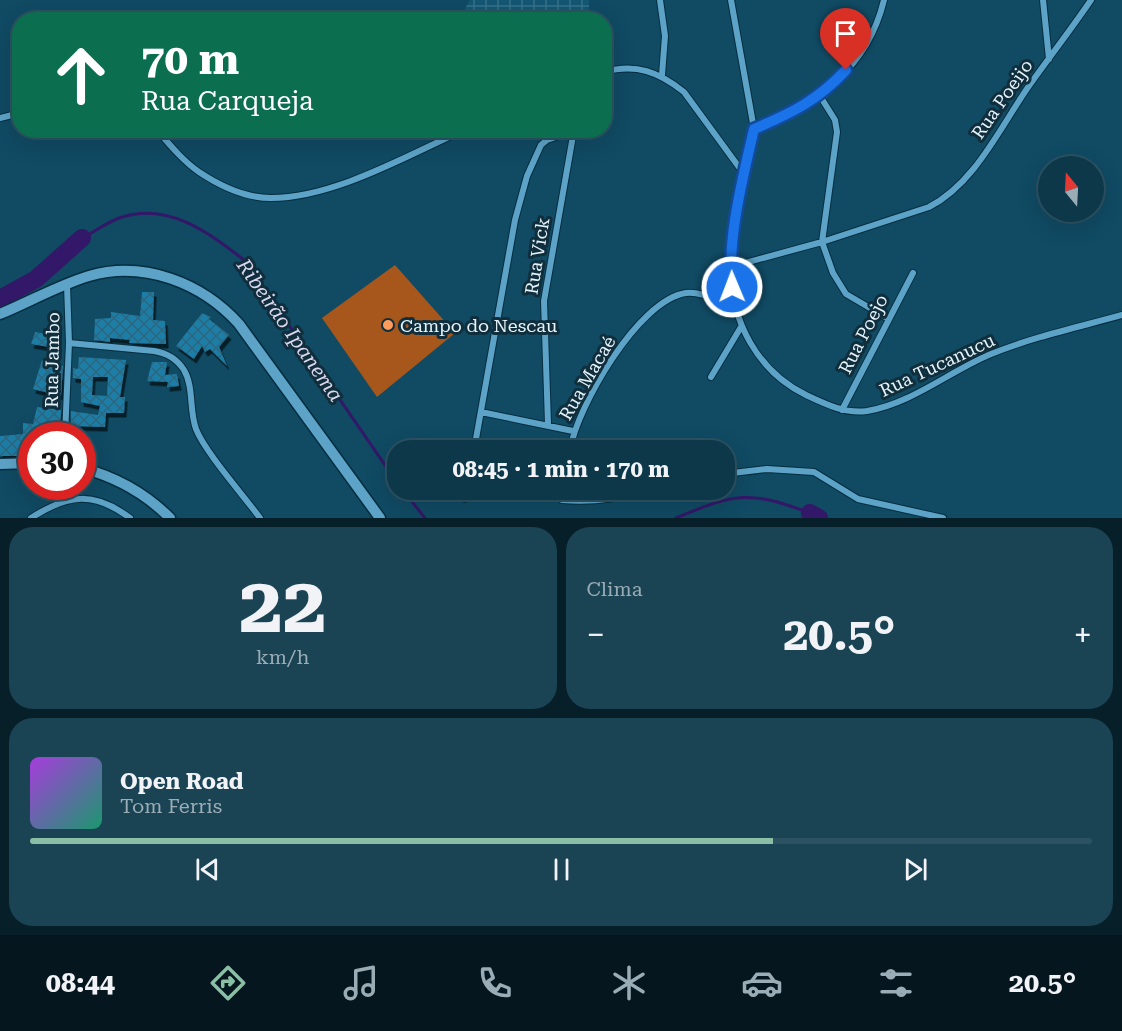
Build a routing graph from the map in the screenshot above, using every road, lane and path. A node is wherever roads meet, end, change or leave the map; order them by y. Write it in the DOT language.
graph roads {
  1 [pos="660,0"];
  2 [pos="731,0"];
  3 [pos="884,0"];
  4 [pos="1043,0"];
  5 [pos="1091,0"];
  6 [pos="1049,58"];
  7 [pos="612,70"];
  8 [pos="662,75"];
  9 [pos="820,96"];
  10 [pos="754,129"];
  11 [pos="164,138"];
  12 [pos="445,138"];
  13 [pos="554,138"];
  14 [pos="573,138"];
  15 [pos="744,174"];
  16 [pos="822,242"];
  17 [pos="730,267"];
  18 [pos="913,273"];
  19 [pos="67,285"];
  20 [pos="735,306"];
  21 [pos="0,314"];
  22 [pos="1122,315"];
  23 [pos="887,318"];
  24 [pos="741,327"];
  25 [pos="69,343"];
  26 [pos="711,377"];
  27 [pos="842,410"];
  28 [pos="481,412"];
  29 [pos="66,422"];
  30 [pos="548,424"];
  31 [pos="573,431"];
  32 [pos="476,440"];
  33 [pos="572,440"];
  34 [pos="18,463"];
  35 [pos="0,464"];
  36 [pos="96,473"];
  37 [pos="735,473"];
  38 [pos="562,500"];
  39 [pos="610,500"];
  40 [pos="122,515"];
  41 [pos="31,518"];
  42 [pos="130,518"];
  43 [pos="170,518"];
  44 [pos="260,518"];
  45 [pos="381,518"];
  46 [pos="943,518"];
  1 -- 8 [label="street"];
  2 -- 10 [label="street"];
  3 -- 9 [label="street"];
  4 -- 6 [label="street"];
  5 -- 6 [label="street, Rua Poeijo"];
  6 -- 16 [label="street, Rua Poeijo"];
  7 -- 8 [label="street"];
  8 -- 15 [label="street"];
  9 -- 10 [label="street"];
  9 -- 16 [label="street"];
  10 -- 15 [label="street, Rua Tucanucu"];
  11 -- 12 [label="street"];
  13 -- 28 [label="street"];
  14 -- 30 [label="street, Rua Vick"];
  15 -- 17 [label="street, Rua Tucanucu"];
  16 -- 17 [label="street, Rua Poeijo"];
  16 -- 23 [label="street"];
  17 -- 20 [label="street, Rua Tucanucu"];
  18 -- 23 [label="street, Rua Poejo"];
  19 -- 21 [label="street"];
  19 -- 25 [label="street, Rua Jambo"];
  19 -- 45 [label="street"];
  20 -- 24 [label="street, Rua Tucanucu"];
  20 -- 31 [label="street, Rua Macaé"];
  22 -- 27 [label="street, Rua Tucanucu"];
  23 -- 27 [label="street, Rua Poejo"];
  24 -- 26 [label="street"];
  24 -- 27 [label="street, Rua Tucanucu"];
  25 -- 29 [label="street, Rua Jambo"];
  25 -- 44 [label="street"];
  28 -- 30 [label="street"];
  28 -- 32 [label="street"];
  30 -- 31 [label="street"];
  31 -- 33 [label="street, Rua Macaé"];
  34 -- 35 [label="street"];
  36 -- 43 [label="street"];
  37 -- 46 [label="street"];
  38 -- 39 [label="street"];
  40 -- 41 [label="street"];
  40 -- 42 [label="street"];
}
